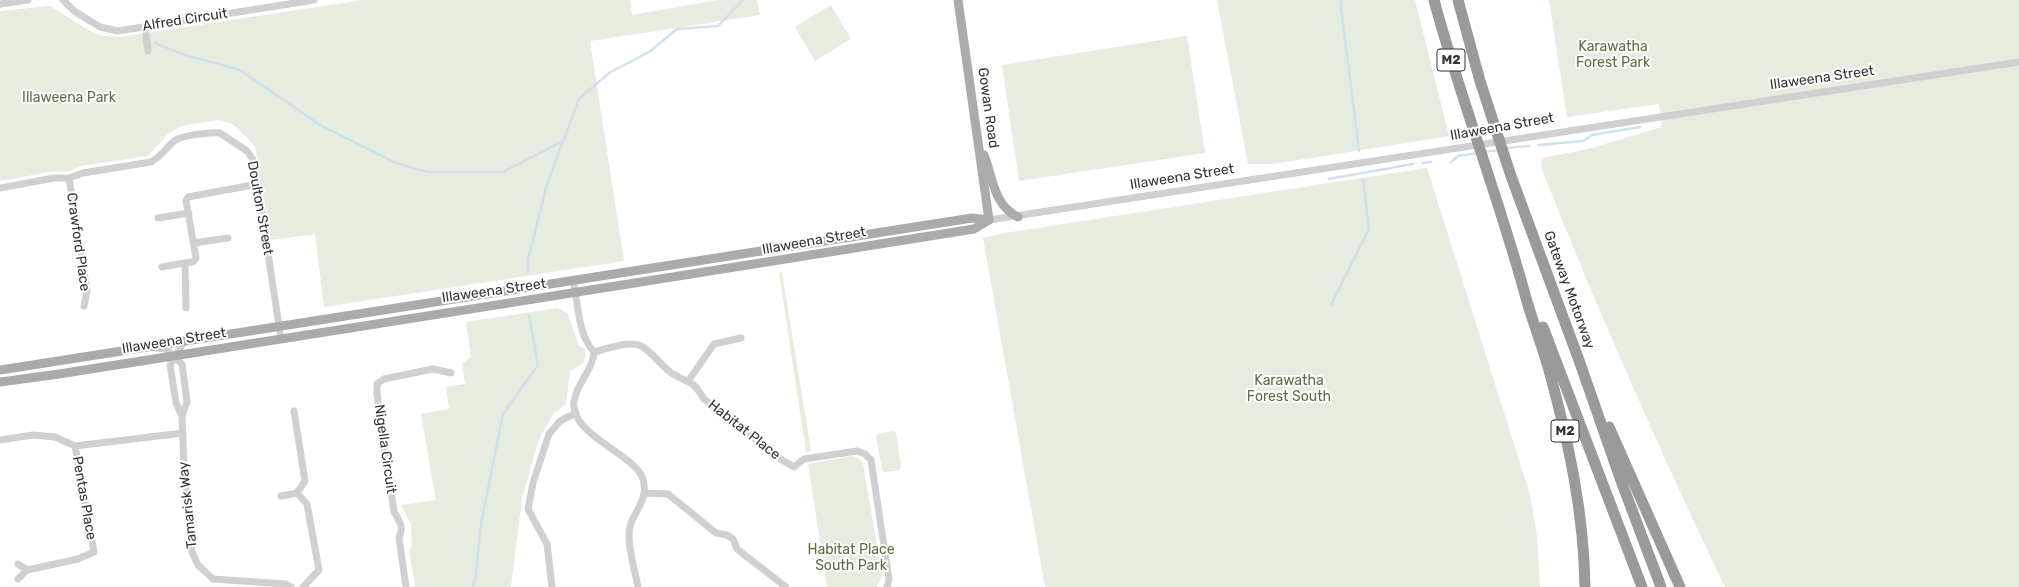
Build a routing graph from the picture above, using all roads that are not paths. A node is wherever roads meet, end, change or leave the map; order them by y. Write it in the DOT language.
graph roads {
  1 [pos="28,0"];
  2 [pos="65,0"];
  3 [pos="314,0"];
  4 [pos="958,0"];
  5 [pos="1434,0"];
  6 [pos="1458,0"];
  7 [pos="0,4"];
  8 [pos="145,27"];
  9 [pos="148,51"];
  10 [pos="2019,62"];
  11 [pos="979,140"];
  12 [pos="69,178"];
  13 [pos="258,184"];
  14 [pos="0,188"];
  15 [pos="188,213"];
  16 [pos="1018,217"];
  17 [pos="158,218"];
  18 [pos="989,220"];
  19 [pos="228,238"];
  20 [pos="194,243"];
  21 [pos="784,248"];
  22 [pos="787,261"];
  23 [pos="185,264"];
  24 [pos="162,267"];
  25 [pos="639,270"];
  26 [pos="1522,279"];
  27 [pos="573,281"];
  28 [pos="648,282"];
  29 [pos="576,294"];
  30 [pos="84,306"];
  31 [pos="186,308"];
  32 [pos="280,325"];
  33 [pos="741,338"];
  34 [pos="281,339"];
  35 [pos="185,340"];
  36 [pos="143,347"];
  37 [pos="194,352"];
  38 [pos="594,352"];
  39 [pos="175,355"];
  40 [pos="158,358"];
  41 [pos="1580,363"];
  42 [pos="182,364"];
  43 [pos="170,366"];
  44 [pos="0,370"];
  45 [pos="452,373"];
  46 [pos="689,380"];
  47 [pos="0,382"];
  48 [pos="294,411"];
  49 [pos="576,413"];
  50 [pos="182,416"];
  51 [pos="183,433"];
  52 [pos="0,440"];
  53 [pos="75,446"];
  54 [pos="297,493"];
  55 [pos="644,493"];
  56 [pos="281,496"];
  57 [pos="18,564"];
  58 [pos="27,570"];
  59 [pos="18,579"];
  60 [pos="213,579"];
  61 [pos="210,587"];
  62 [pos="291,587"];
  63 [pos="303,587"];
  64 [pos="406,587"];
  65 [pos="552,587"];
  66 [pos="638,587"];
  67 [pos="786,587"];
  68 [pos="887,587"];
  69 [pos="1585,587"];
  70 [pos="1642,587"];
  71 [pos="1661,587"];
  72 [pos="1680,587"];
  1 -- 7 [label="street"];
  2 -- 8 [label="street, Alfred Circuit"];
  3 -- 8 [label="street, Alfred Circuit"];
  4 -- 11 [label="main road, Gowan Road"];
  5 -- 26 [label="highway, M2"];
  6 -- 41 [label="highway, Gateway Motorway / M2"];
  8 -- 9 [label="street"];
  10 -- 16 [label="street, Illaweena Street"];
  11 -- 16 [label="main road"];
  11 -- 18 [label="main road, Gowan Road"];
  12 -- 13 [label="street, Doulton Street"];
  12 -- 14 [label="street, Doulton Street"];
  12 -- 30 [label="street, Crawford Place"];
  13 -- 15 [label="street"];
  13 -- 32 [label="street, Doulton Street"];
  15 -- 17 [label="street"];
  15 -- 20 [label="street"];
  16 -- 18 [label="street, Illaweena Street"];
  18 -- 21 [label="main road, Illaweena Street"];
  18 -- 22 [label="main road, Illaweena Street"];
  19 -- 20 [label="street"];
  20 -- 23 [label="street"];
  21 -- 22 [label="main road"];
  21 -- 25 [label="main road, Illaweena Street"];
  22 -- 28 [label="main road, Illaweena Street"];
  23 -- 24 [label="street"];
  23 -- 31 [label="street"];
  25 -- 27 [label="main road, Illaweena Street"];
  25 -- 28 [label="main road"];
  26 -- 69 [label="highway, M2"];
  26 -- 70 [label="highway"];
  27 -- 29 [label="street"];
  27 -- 32 [label="main road, Illaweena Street"];
  28 -- 29 [label="main road, Illaweena Street"];
  29 -- 34 [label="main road, Illaweena Street"];
  29 -- 38 [label="street"];
  32 -- 34 [label="street, Doulton Street"];
  32 -- 35 [label="main road, Illaweena Street"];
  33 -- 46 [label="street"];
  34 -- 37 [label="main road, Illaweena Street"];
  35 -- 36 [label="main road, Illaweena Street"];
  35 -- 39 [label="street"];
  36 -- 39 [label="street"];
  36 -- 44 [label="main road, Illaweena Street"];
  37 -- 39 [label="main road, Illaweena Street"];
  37 -- 42 [label="street"];
  38 -- 46 [label="street, Habitat Place"];
  38 -- 49 [label="street"];
  39 -- 40 [label="main road, Illaweena Street"];
  39 -- 42 [label="street"];
  39 -- 43 [label="street"];
  40 -- 43 [label="street"];
  40 -- 47 [label="main road, Illaweena Street"];
  41 -- 71 [label="highway, Gateway Motorway / M2"];
  41 -- 72 [label="highway"];
  42 -- 50 [label="street, Tamarisk Way"];
  43 -- 50 [label="street, Tamarisk Way"];
  45 -- 64 [label="street, Nigella Circuit"];
  46 -- 68 [label="street, Habitat Place"];
  48 -- 54 [label="street"];
  49 -- 55 [label="street"];
  49 -- 65 [label="street"];
  50 -- 51 [label="street, Tamarisk Way"];
  51 -- 53 [label="street"];
  51 -- 60 [label="street, Tamarisk Way"];
  52 -- 53 [label="street"];
  53 -- 58 [label="street, Pentas Place"];
  54 -- 56 [label="street"];
  54 -- 63 [label="street"];
  55 -- 66 [label="street"];
  55 -- 67 [label="street"];
  57 -- 58 [label="street"];
  58 -- 59 [label="street"];
  60 -- 61 [label="street"];
  60 -- 62 [label="street"];
}
